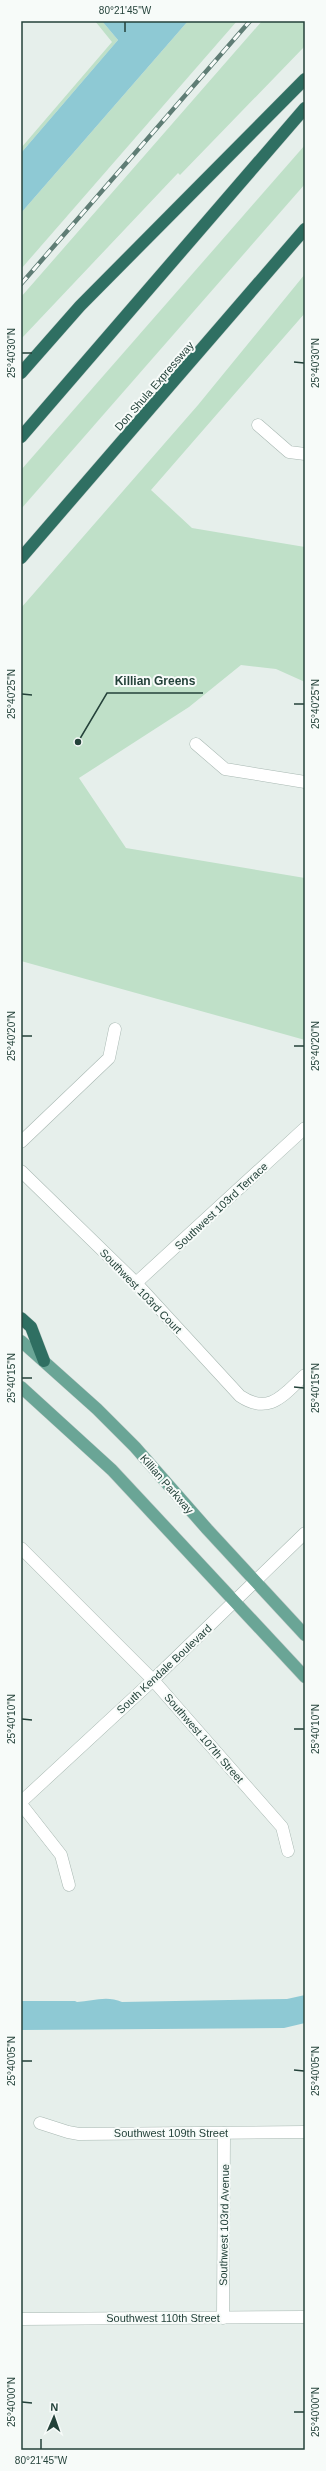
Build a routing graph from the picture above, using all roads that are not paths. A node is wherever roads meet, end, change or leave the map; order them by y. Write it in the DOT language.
graph roads {
  1 [pos="305,79"];
  2 [pos="305,108"];
  3 [pos="305,229"];
  4 [pos="21,372"];
  5 [pos="258,425"];
  6 [pos="21,437"];
  7 [pos="305,454"];
  8 [pos="21,558"];
  9 [pos="196,744"];
  10 [pos="305,782"];
  11 [pos="115,1029"];
  12 [pos="305,1128"];
  13 [pos="21,1142"];
  14 [pos="21,1171"];
  15 [pos="136,1283"];
  16 [pos="21,1318"];
  17 [pos="21,1341"];
  18 [pos="44,1361"];
  19 [pos="305,1375"];
  20 [pos="21,1387"];
  21 [pos="305,1533"];
  22 [pos="21,1548"];
  23 [pos="255,1580"];
  24 [pos="234,1602"];
  25 [pos="305,1635"];
  26 [pos="305,1677"];
  27 [pos="153,1680"];
  28 [pos="21,1803"];
  29 [pos="288,1851"];
  30 [pos="70,1885"];
  31 [pos="40,2123"];
  32 [pos="224,2132"];
  33 [pos="305,2132"];
  34 [pos="305,2317"];
  35 [pos="223,2318"];
  36 [pos="21,2319"];
  1 -- 4 [label="highway"];
  2 -- 6 [label="highway"];
  3 -- 8 [label="highway, Don Shula Expressway"];
  5 -- 7 [label="street"];
  9 -- 10 [label="street"];
  11 -- 13 [label="street"];
  12 -- 15 [label="street, Southwest 103rd Terrace"];
  14 -- 15 [label="street, Southwest 103rd Court"];
  15 -- 19 [label="street, Southwest 103rd Court"];
  16 -- 18 [label="highway"];
  17 -- 18 [label="main road, Killian Parkway"];
  18 -- 23 [label="main road, Killian Parkway"];
  20 -- 24 [label="main road"];
  21 -- 23 [label="street, South Kendale Boulevard"];
  22 -- 27 [label="street, Southwest 107th Street"];
  23 -- 24 [label="street, South Kendale Boulevard"];
  23 -- 25 [label="main road, Killian Parkway"];
  24 -- 26 [label="main road"];
  24 -- 27 [label="street, South Kendale Boulevard"];
  27 -- 28 [label="street, South Kendale Boulevard"];
  27 -- 29 [label="street, Southwest 107th Street"];
  28 -- 30 [label="street"];
  31 -- 32 [label="street, Southwest 109th Street"];
  32 -- 33 [label="street, Southwest 109th Street"];
  32 -- 35 [label="street, Southwest 103rd Avenue"];
  34 -- 35 [label="street, Southwest 110th Street"];
  35 -- 36 [label="street, Southwest 110th Street"];
}
